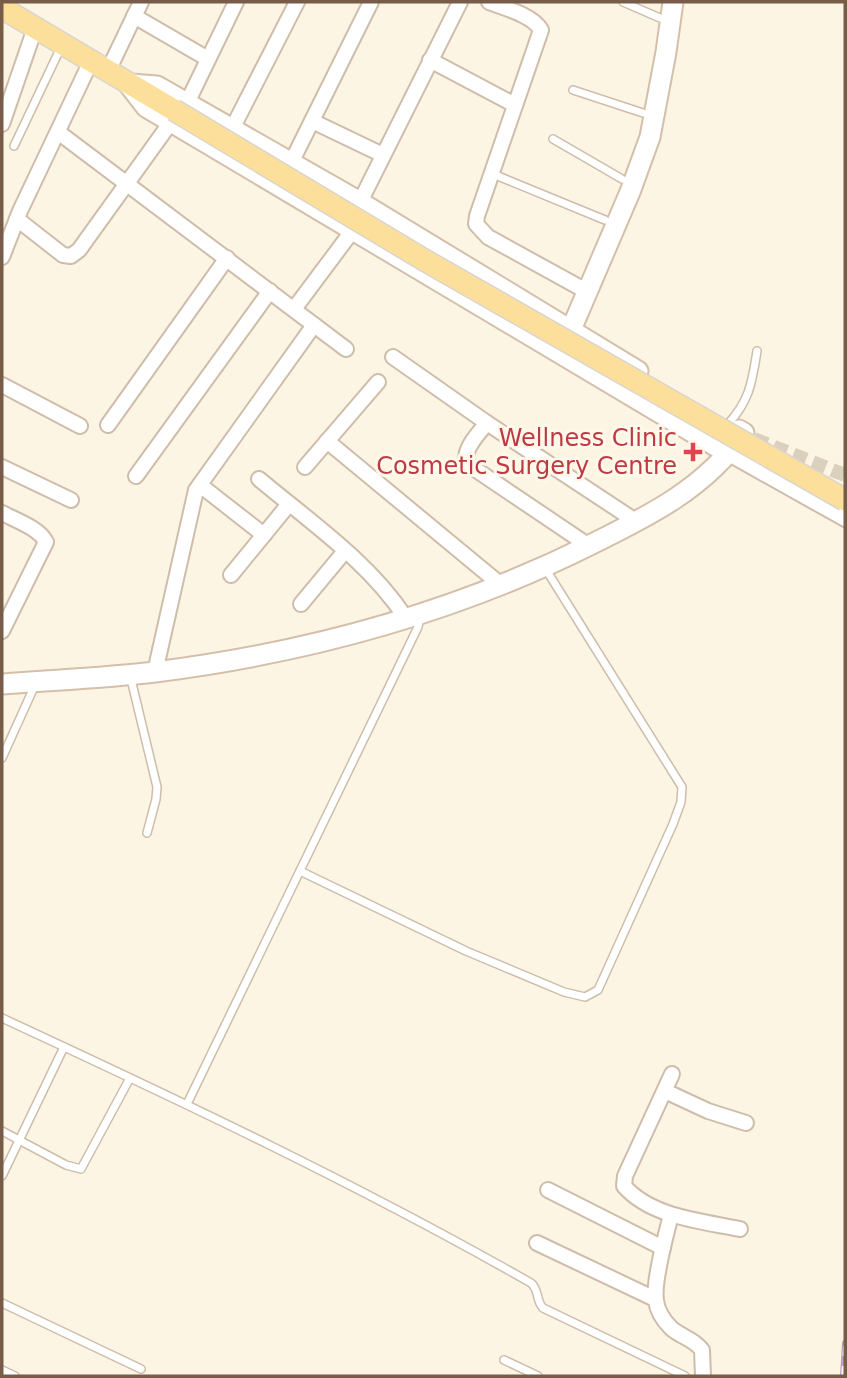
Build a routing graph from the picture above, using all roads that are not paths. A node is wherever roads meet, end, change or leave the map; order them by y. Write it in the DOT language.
graph roads {
  1 [pos="141,2"];
  2 [pos="297,2"];
  3 [pos="371,2"];
  4 [pos="460,2"];
  5 [pos="489,2"];
  6 [pos="623,2"];
  7 [pos="673,2"];
  8 [pos="229,4"];
  9 [pos="2,8"];
  10 [pos="661,10"];
  11 [pos="134,16"];
  12 [pos="35,27"];
  13 [pos="62,44"];
  14 [pos="208,59"];
  15 [pos="430,60"];
  16 [pos="99,66"];
  17 [pos="573,90"];
  18 [pos="515,104"];
  19 [pos="177,112"];
  20 [pos="643,113"];
  21 [pos="312,121"];
  22 [pos="2,124"];
  23 [pos="232,129"];
  24 [pos="58,132"];
  25 [pos="553,139"];
  26 [pos="14,146"];
  27 [pos="383,155"];
  28 [pos="291,163"];
  29 [pos="493,174"];
  30 [pos="622,179"];
  31 [pos="126,183"];
  32 [pos="360,202"];
  33 [pos="17,219"];
  34 [pos="606,219"];
  35 [pos="353,230"];
  36 [pos="2,257"];
  37 [pos="227,258"];
  38 [pos="583,289"];
  39 [pos="270,291"];
  40 [pos="294,309"];
  41 [pos="314,325"];
  42 [pos="566,327"];
  43 [pos="346,349"];
  44 [pos="556,351"];
  45 [pos="757,351"];
  46 [pos="393,357"];
  47 [pos="378,382"];
  48 [pos="2,385"];
  49 [pos="486,423"];
  50 [pos="108,425"];
  51 [pos="80,426"];
  52 [pos="742,432"];
  53 [pos="327,440"];
  54 [pos="729,454"];
  55 [pos="2,467"];
  56 [pos="305,467"];
  57 [pos="136,477"];
  58 [pos="259,479"];
  59 [pos="200,485"];
  60 [pos="71,500"];
  61 [pos="845,500"];
  62 [pos="289,504"];
  63 [pos="2,513"];
  64 [pos="845,519"];
  65 [pos="637,522"];
  66 [pos="264,535"];
  67 [pos="589,546"];
  68 [pos="345,551"];
  69 [pos="545,568"];
  70 [pos="232,575"];
  71 [pos="501,585"];
  72 [pos="301,604"];
  73 [pos="413,615"];
  74 [pos="2,631"];
  75 [pos="155,672"];
  76 [pos="129,674"];
  77 [pos="37,681"];
  78 [pos="2,684"];
  79 [pos="2,758"];
  80 [pos="147,833"];
  81 [pos="300,871"];
  82 [pos="2,1018"];
  83 [pos="64,1047"];
  84 [pos="672,1074"];
  85 [pos="130,1078"];
  86 [pos="665,1091"];
  87 [pos="187,1104"];
  88 [pos="746,1123"];
  89 [pos="2,1131"];
  90 [pos="19,1139"];
  91 [pos="2,1176"];
  92 [pos="548,1190"];
  93 [pos="670,1214"];
  94 [pos="740,1229"];
  95 [pos="537,1243"];
  96 [pos="663,1248"];
  97 [pos="655,1299"];
  98 [pos="2,1303"];
  99 [pos="503,1360"];
  100 [pos="141,1369"];
  101 [pos="2,1370"];
  102 [pos="15,1376"];
  103 [pos="538,1376"];
  104 [pos="685,1376"];
  105 [pos="703,1376"];
  1 -- 11 [label="street"];
  2 -- 23 [label="street"];
  3 -- 21 [label="street"];
  4 -- 15 [label="street"];
  5 -- 18 [label="street"];
  6 -- 10 [label="lane"];
  7 -- 38 [label="street"];
  8 -- 14 [label="street"];
  9 -- 12 [label="main road"];
  10 -- 20 [label="street"];
  11 -- 14 [label="street"];
  11 -- 16 [label="street"];
  12 -- 13 [label="main road"];
  12 -- 22 [label="street"];
  13 -- 16 [label="main road"];
  13 -- 26 [label="lane"];
  14 -- 19 [label="street"];
  15 -- 18 [label="street"];
  15 -- 27 [label="street"];
  16 -- 19 [label="main road"];
  16 -- 24 [label="street"];
  17 -- 20 [label="lane"];
  18 -- 29 [label="street"];
  19 -- 23 [label="street"];
  19 -- 31 [label="street"];
  19 -- 35 [label="street"];
  19 -- 61 [label="main road, bridge"];
  20 -- 30 [label="street"];
  21 -- 27 [label="street"];
  21 -- 28 [label="street"];
  23 -- 28 [label="street"];
  24 -- 31 [label="street"];
  24 -- 33 [label="street"];
  25 -- 30 [label="lane"];
  27 -- 32 [label="street"];
  28 -- 32 [label="street"];
  29 -- 34 [label="lane"];
  29 -- 38 [label="street"];
  30 -- 34 [label="street"];
  31 -- 33 [label="street"];
  31 -- 37 [label="street"];
  32 -- 42 [label="street"];
  33 -- 36 [label="street"];
  34 -- 38 [label="street"];
  35 -- 40 [label="street"];
  35 -- 44 [label="street"];
  37 -- 39 [label="street"];
  37 -- 50 [label="street"];
  38 -- 42 [label="street"];
  39 -- 40 [label="street"];
  39 -- 57 [label="street"];
  40 -- 41 [label="street"];
  41 -- 43 [label="street"];
  41 -- 59 [label="street"];
  42 -- 44 [label="street"];
  42 -- 52 [label="street"];
  44 -- 54 [label="street"];
  45 -- 52 [label="lane"];
  46 -- 49 [label="street"];
  47 -- 53 [label="street"];
  48 -- 51 [label="street"];
  49 -- 65 [label="street"];
  49 -- 67 [label="street"];
  52 -- 54 [label="street"];
  53 -- 56 [label="street"];
  53 -- 71 [label="street"];
  54 -- 64 [label="street"];
  54 -- 65 [label="street"];
  55 -- 60 [label="street"];
  58 -- 62 [label="street"];
  59 -- 66 [label="street"];
  59 -- 75 [label="street"];
  62 -- 66 [label="street"];
  62 -- 68 [label="street"];
  63 -- 74 [label="street"];
  65 -- 67 [label="street"];
  66 -- 70 [label="street"];
  67 -- 69 [label="street"];
  68 -- 72 [label="street"];
  68 -- 73 [label="street"];
  69 -- 71 [label="street"];
  69 -- 81 [label="lane"];
  71 -- 73 [label="street"];
  73 -- 75 [label="street"];
  73 -- 81 [label="lane"];
  75 -- 76 [label="street"];
  76 -- 77 [label="street"];
  76 -- 80 [label="lane"];
  77 -- 78 [label="street"];
  77 -- 79 [label="lane"];
  81 -- 87 [label="lane"];
  82 -- 83 [label="lane"];
  83 -- 85 [label="lane"];
  83 -- 90 [label="lane"];
  84 -- 86 [label="street"];
  85 -- 87 [label="lane"];
  85 -- 90 [label="lane"];
  86 -- 88 [label="street"];
  86 -- 93 [label="street"];
  87 -- 104 [label="lane"];
  89 -- 90 [label="lane"];
  90 -- 91 [label="lane"];
  92 -- 96 [label="street"];
  93 -- 94 [label="street"];
  93 -- 96 [label="street"];
  95 -- 97 [label="street"];
  96 -- 97 [label="street"];
  97 -- 105 [label="street"];
  98 -- 100 [label="lane"];
  99 -- 103 [label="lane"];
  101 -- 102 [label="lane"];
}
